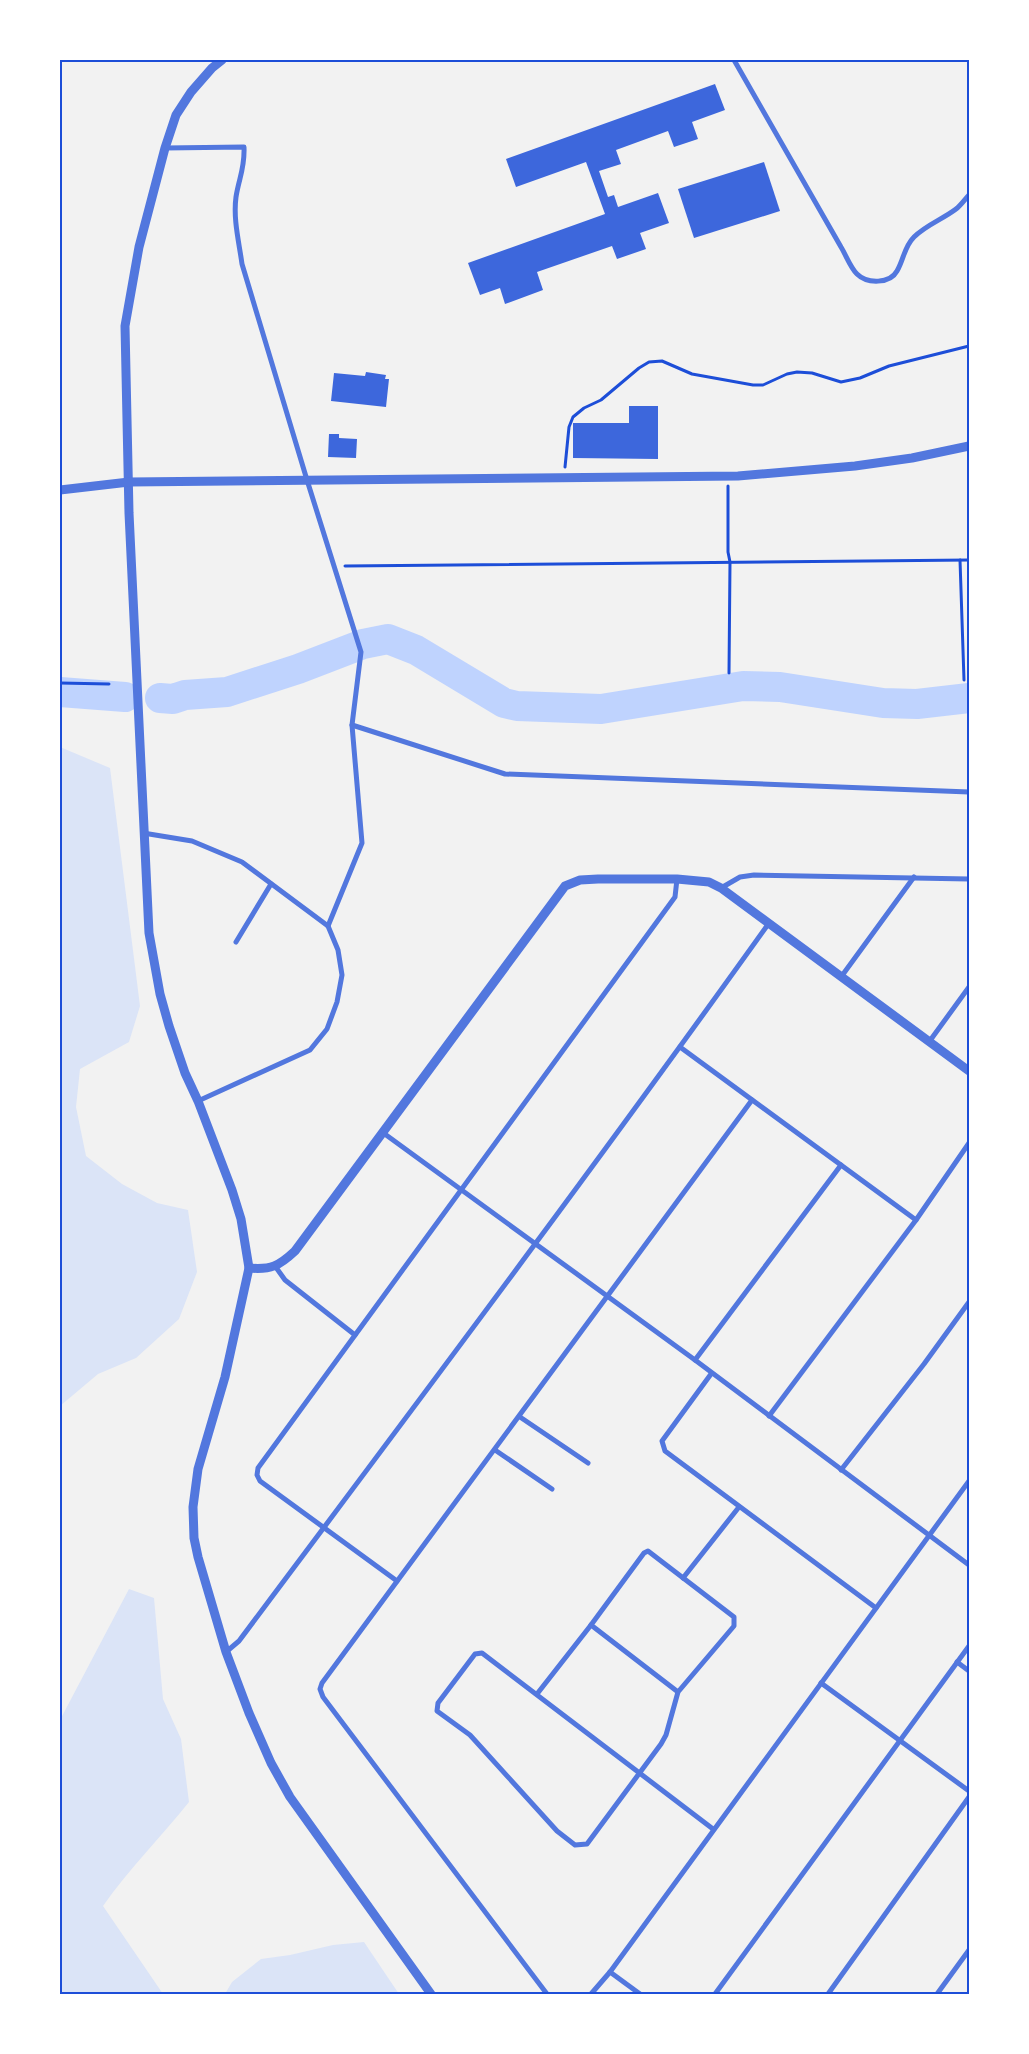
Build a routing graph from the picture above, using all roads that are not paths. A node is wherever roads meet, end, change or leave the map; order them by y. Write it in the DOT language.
graph roads {
  1 [pos="222,60"];
  2 [pos="734,60"];
  3 [pos="165,148"];
  4 [pos="969,195"];
  5 [pos="969,446"];
  6 [pos="307,480"];
  7 [pos="129,482"];
  8 [pos="60,490"];
  9 [pos="352,725"];
  10 [pos="969,792"];
  11 [pos="143,833"];
  12 [pos="914,877"];
  13 [pos="677,879"];
  14 [pos="969,879"];
  15 [pos="271,884"];
  16 [pos="721,888"];
  17 [pos="768,923"];
  18 [pos="328,926"];
  19 [pos="236,942"];
  20 [pos="841,977"];
  21 [pos="969,987"];
  22 [pos="929,1042"];
  23 [pos="680,1047"];
  24 [pos="969,1071"];
  25 [pos="752,1100"];
  26 [pos="198,1101"];
  27 [pos="382,1132"];
  28 [pos="969,1143"];
  29 [pos="841,1165"];
  30 [pos="462,1189"];
  31 [pos="916,1220"];
  32 [pos="535,1243"];
  33 [pos="275,1266"];
  34 [pos="249,1268"];
  35 [pos="607,1297"];
  36 [pos="969,1302"];
  37 [pos="355,1335"];
  38 [pos="695,1360"];
  39 [pos="711,1374"];
  40 [pos="769,1416"];
  41 [pos="520,1417"];
  42 [pos="495,1450"];
  43 [pos="588,1463"];
  44 [pos="841,1470"];
  45 [pos="969,1481"];
  46 [pos="552,1489"];
  47 [pos="738,1507"];
  48 [pos="324,1527"];
  49 [pos="928,1536"];
  50 [pos="969,1565"];
  51 [pos="683,1578"];
  52 [pos="396,1581"];
  53 [pos="876,1608"];
  54 [pos="590,1625"];
  55 [pos="969,1646"];
  56 [pos="226,1652"];
  57 [pos="957,1662"];
  58 [pos="969,1671"];
  59 [pos="821,1683"];
  60 [pos="678,1692"];
  61 [pos="536,1694"];
  62 [pos="899,1740"];
  63 [pos="640,1773"];
  64 [pos="969,1791"];
  65 [pos="969,1797"];
  66 [pos="713,1829"];
  67 [pos="969,1950"];
  68 [pos="610,1972"];
  69 [pos="431,1994"];
  70 [pos="547,1994"];
  71 [pos="591,1994"];
  72 [pos="640,1994"];
  73 [pos="715,1994"];
  74 [pos="828,1994"];
  75 [pos="938,1994"];
  1 -- 3 [label="street"];
  2 -- 4 [label="street"];
  3 -- 6 [label="street"];
  3 -- 7 [label="street"];
  5 -- 6 [label="street"];
  6 -- 7 [label="street"];
  6 -- 9 [label="street"];
  7 -- 8 [label="street"];
  7 -- 11 [label="street"];
  9 -- 10 [label="street"];
  9 -- 18 [label="street"];
  11 -- 15 [label="street"];
  11 -- 26 [label="street"];
  12 -- 14 [label="street"];
  12 -- 16 [label="street"];
  12 -- 20 [label="street"];
  13 -- 16 [label="street"];
  13 -- 27 [label="street"];
  13 -- 30 [label="street"];
  15 -- 18 [label="street"];
  15 -- 19 [label="street"];
  16 -- 17 [label="street"];
  17 -- 20 [label="street"];
  17 -- 23 [label="street"];
  18 -- 26 [label="street"];
  20 -- 22 [label="street"];
  21 -- 22 [label="street"];
  22 -- 24 [label="street"];
  23 -- 25 [label="street"];
  23 -- 32 [label="street"];
  25 -- 29 [label="street"];
  25 -- 35 [label="street"];
  26 -- 34 [label="street"];
  27 -- 30 [label="street"];
  27 -- 33 [label="street"];
  28 -- 31 [label="street"];
  29 -- 31 [label="street"];
  29 -- 38 [label="street"];
  30 -- 32 [label="street"];
  30 -- 37 [label="street"];
  31 -- 40 [label="street"];
  32 -- 35 [label="street"];
  32 -- 48 [label="street"];
  33 -- 34 [label="street"];
  33 -- 37 [label="street"];
  34 -- 56 [label="street"];
  35 -- 38 [label="street"];
  35 -- 41 [label="street"];
  36 -- 44 [label="street"];
  37 -- 48 [label="street"];
  38 -- 39 [label="street"];
  39 -- 40 [label="street"];
  39 -- 47 [label="street"];
  40 -- 44 [label="street"];
  41 -- 42 [label="street"];
  41 -- 43 [label="street"];
  42 -- 46 [label="street"];
  42 -- 52 [label="street"];
  44 -- 49 [label="street"];
  45 -- 49 [label="street"];
  47 -- 51 [label="street"];
  47 -- 53 [label="street"];
  48 -- 52 [label="street"];
  48 -- 56 [label="street"];
  49 -- 50 [label="street"];
  49 -- 53 [label="street"];
  51 -- 54 [label="street"];
  51 -- 60 [label="street"];
  52 -- 70 [label="street"];
  53 -- 59 [label="street"];
  54 -- 60 [label="street"];
  54 -- 61 [label="street"];
  55 -- 57 [label="street"];
  56 -- 69 [label="street"];
  57 -- 58 [label="street"];
  57 -- 62 [label="street"];
  59 -- 62 [label="street"];
  59 -- 66 [label="street"];
  60 -- 63 [label="street"];
  61 -- 63 [label="street"];
  61 -- 63 [label="street"];
  62 -- 64 [label="street"];
  62 -- 73 [label="street"];
  63 -- 66 [label="street"];
  65 -- 74 [label="street"];
  66 -- 68 [label="street"];
  67 -- 75 [label="street"];
  68 -- 71 [label="street"];
  68 -- 72 [label="street"];
}
